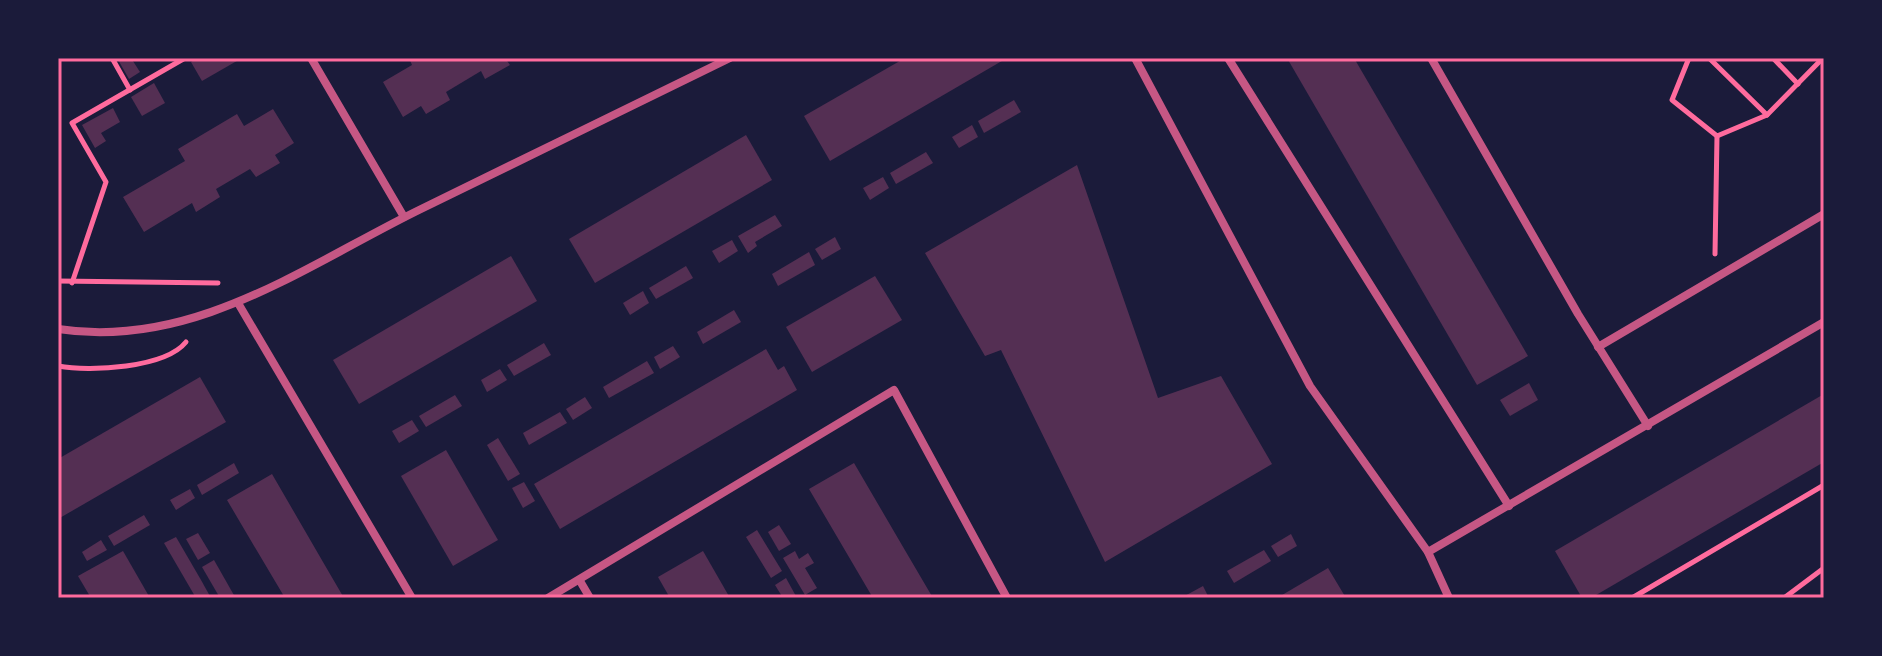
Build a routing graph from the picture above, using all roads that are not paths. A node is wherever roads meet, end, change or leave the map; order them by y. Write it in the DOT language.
graph roads {
  1 [pos="311,58"];
  2 [pos="730,58"];
  3 [pos="1135,58"];
  4 [pos="1228,58"];
  5 [pos="1431,58"];
  6 [pos="1824,214"];
  7 [pos="404,217"];
  8 [pos="238,303"];
  9 [pos="1824,322"];
  10 [pos="58,329"];
  11 [pos="1598,347"];
  12 [pos="1648,426"];
  13 [pos="1509,506"];
  14 [pos="1428,552"];
  15 [pos="580,581"];
  16 [pos="412,598"];
  17 [pos="548,598"];
  18 [pos="590,598"];
  19 [pos="1007,598"];
  20 [pos="1449,598"];
  1 -- 7 [label="street"];
  2 -- 7 [label="street"];
  3 -- 14 [label="street"];
  4 -- 13 [label="street"];
  5 -- 11 [label="street"];
  6 -- 11 [label="street"];
  7 -- 8 [label="street"];
  8 -- 10 [label="street"];
  8 -- 16 [label="street"];
  9 -- 12 [label="street"];
  11 -- 12 [label="street"];
  12 -- 13 [label="street"];
  13 -- 14 [label="street"];
  14 -- 20 [label="street"];
  15 -- 17 [label="street"];
  15 -- 18 [label="street"];
  15 -- 19 [label="street"];
}
